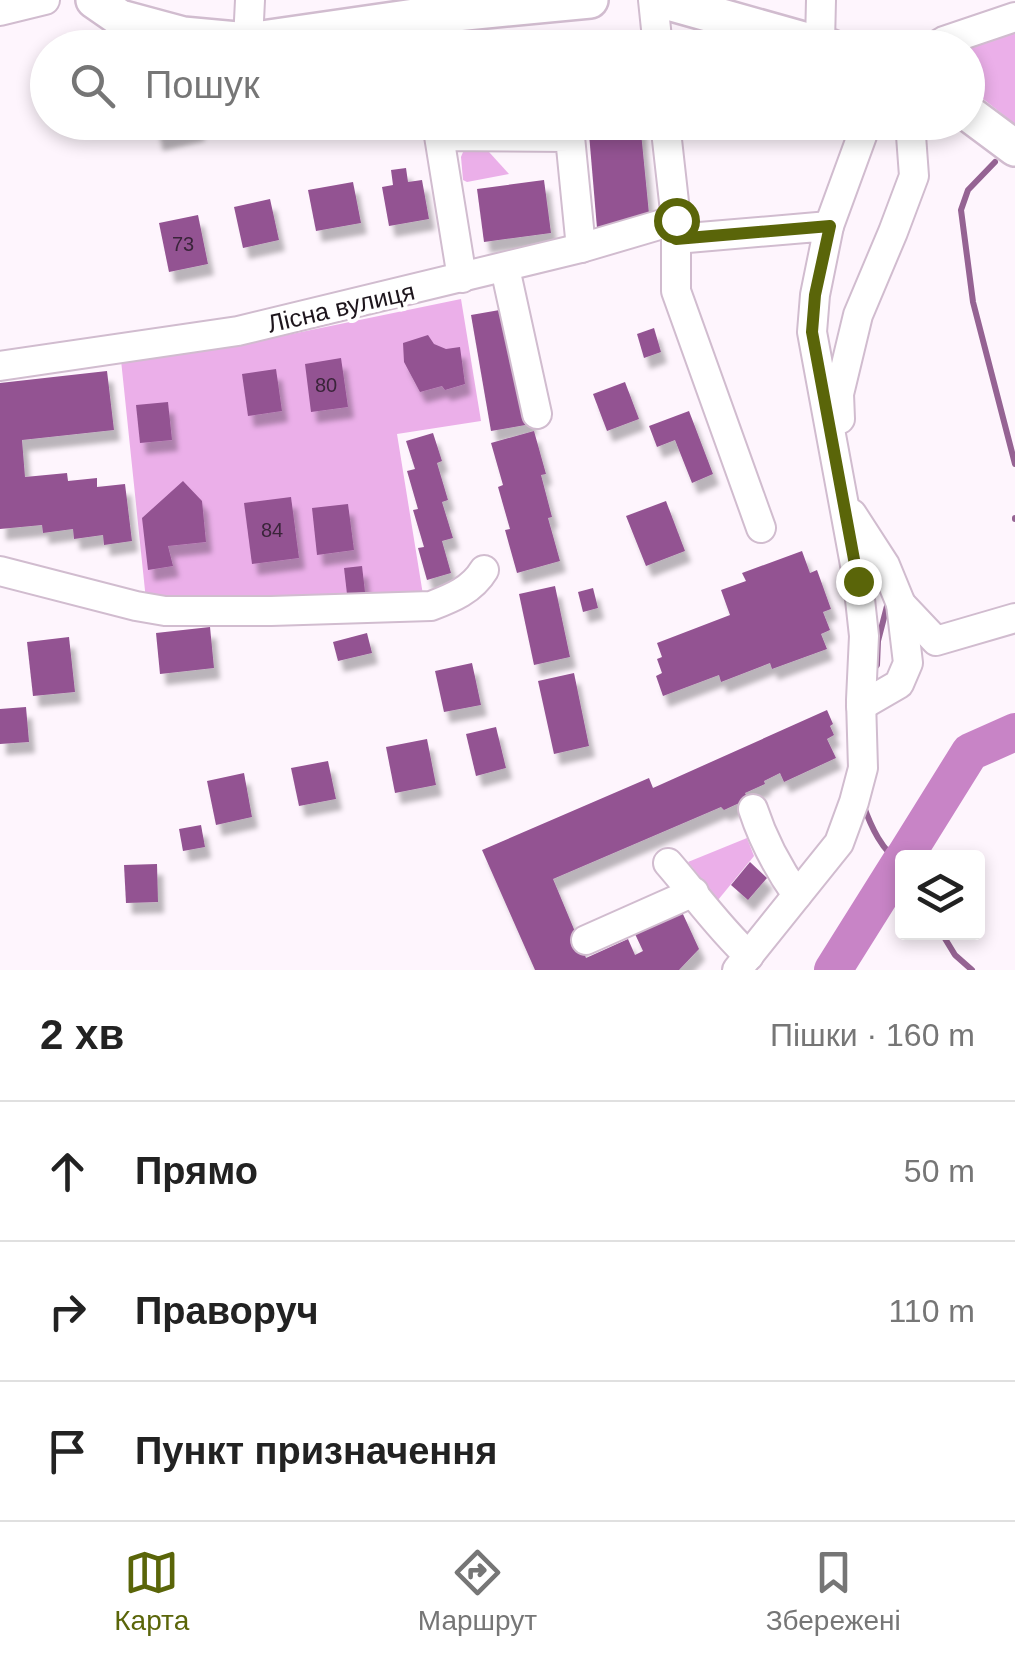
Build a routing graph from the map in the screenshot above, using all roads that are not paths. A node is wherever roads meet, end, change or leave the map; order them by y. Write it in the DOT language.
graph roads {
  1 [pos="45,0"];
  2 [pos="94,0"];
  3 [pos="250,0"];
  4 [pos="590,0"];
  5 [pos="653,0"];
  6 [pos="662,0"];
  7 [pos="821,0"];
  8 [pos="551,2"];
  9 [pos="0,10"];
  10 [pos="1015,17"];
  11 [pos="165,30"];
  12 [pos="249,30"];
  13 [pos="325,30"];
  14 [pos="656,30"];
  15 [pos="769,30"];
  16 [pos="824,30"];
  17 [pos="977,30"];
  18 [pos="985,126"];
  19 [pos="440,140"];
  20 [pos="570,140"];
  21 [pos="668,140"];
  22 [pos="861,140"];
  23 [pos="911,140"];
  24 [pos="1015,148"];
  25 [pos="830,226"];
  26 [pos="676,230"];
  27 [pos="581,248"];
  28 [pos="505,268"];
  29 [pos="462,278"];
  30 [pos="0,366"];
  31 [pos="537,414"];
  32 [pos="844,501"];
  33 [pos="761,528"];
  34 [pos="484,570"];
  35 [pos="0,571"];
  36 [pos="902,604"];
  37 [pos="1015,618"];
  38 [pos="861,706"];
  39 [pos="753,809"];
  40 [pos="668,863"];
  41 [pos="694,892"];
  42 [pos="797,895"];
  43 [pos="586,940"];
  44 [pos="743,963"];
  1 -- 9 [label="street"];
  2 -- 11 [label="main road"];
  3 -- 12 [label="street"];
  4 -- 8 [label="main road"];
  5 -- 14 [label="street"];
  6 -- 15 [label="main road"];
  7 -- 16 [label="street"];
  8 -- 13 [label="main road"];
  10 -- 17 [label="street"];
  18 -- 24 [label="main road"];
  19 -- 29 [label="street"];
  20 -- 27 [label="street"];
  21 -- 26 [label="street"];
  22 -- 25 [label="street"];
  23 -- 32 [label="street"];
  25 -- 26 [label="street, Лісна вулиця"];
  25 -- 32 [label="street"];
  26 -- 27 [label="street, Лісна вулиця"];
  26 -- 33 [label="street"];
  27 -- 28 [label="street, Лісна вулиця"];
  28 -- 29 [label="street, Лісна вулиця"];
  28 -- 31 [label="street"];
  29 -- 30 [label="street, Лісна вулиця"];
  32 -- 36 [label="street"];
  32 -- 38 [label="street"];
  34 -- 35 [label="street"];
  36 -- 37 [label="street"];
  36 -- 38 [label="street"];
  38 -- 42 [label="street"];
  39 -- 42 [label="street"];
  40 -- 41 [label="street"];
  41 -- 43 [label="street"];
  41 -- 44 [label="street"];
  42 -- 44 [label="street"];
}
